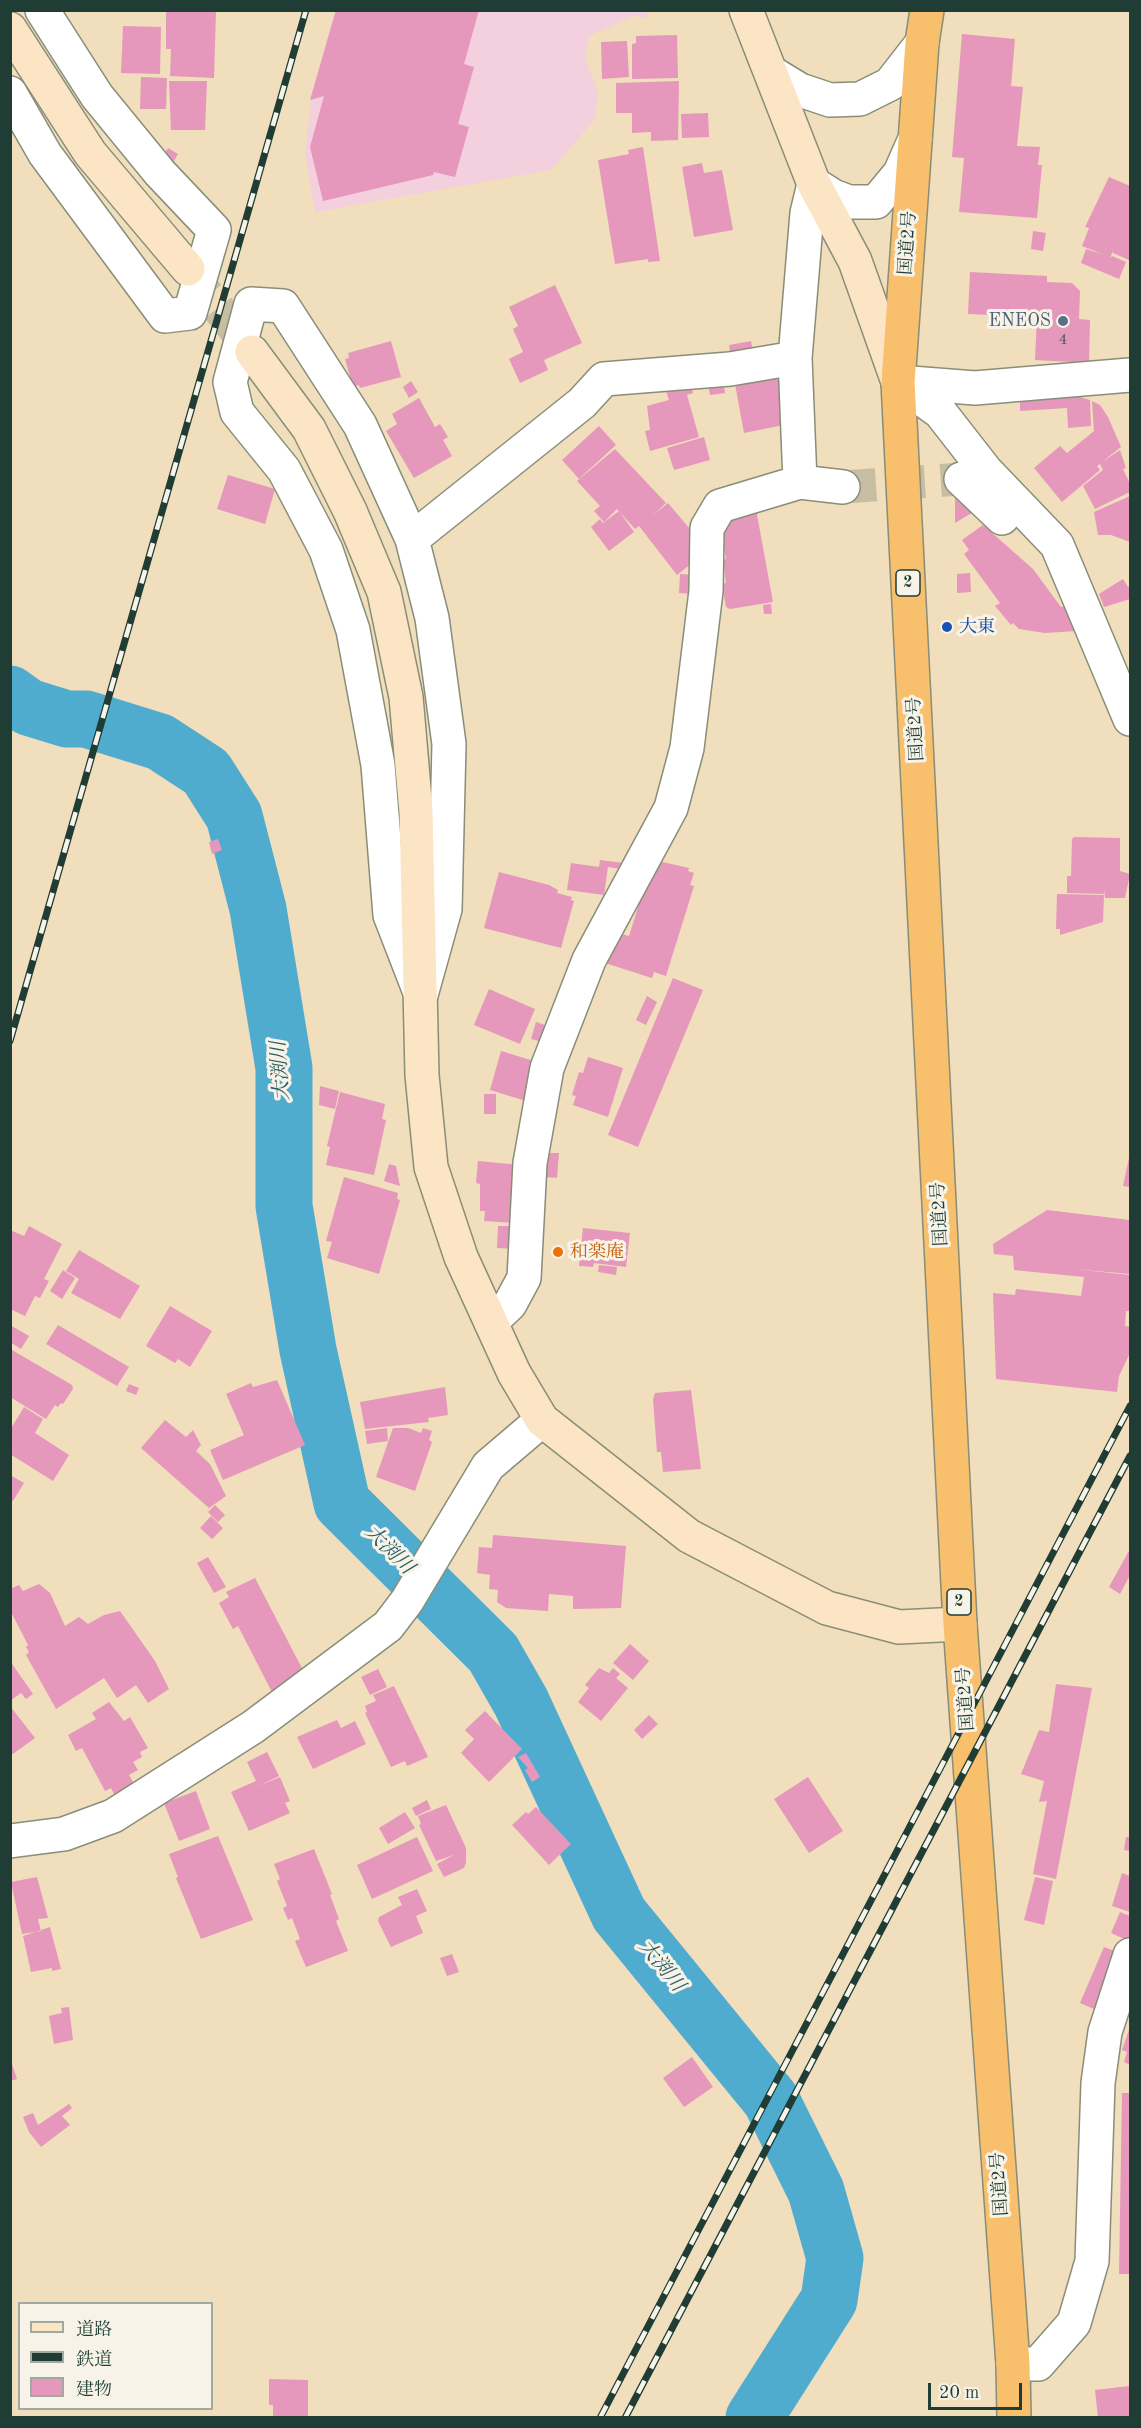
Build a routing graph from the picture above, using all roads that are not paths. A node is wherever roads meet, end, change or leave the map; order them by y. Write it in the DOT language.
graph roads {
  1 [pos="42,10"];
  2 [pos="746,10"];
  3 [pos="927,10"];
  4 [pos="10,29"];
  5 [pos="922,43"];
  6 [pos="772,73"];
  7 [pos="10,93"];
  8 [pos="915,138"];
  9 [pos="814,184"];
  10 [pos="188,269"];
  11 [pos="252,352"];
  12 [pos="795,358"];
  13 [pos="1131,375"];
  14 [pos="898,382"];
  15 [pos="961,479"];
  16 [pos="800,482"];
  17 [pos="843,487"];
  18 [pos="412,539"];
  19 [pos="1070,574"];
  20 [pos="1131,719"];
  21 [pos="420,995"];
  22 [pos="491,1322"];
  23 [pos="542,1420"];
  24 [pos="960,1624"];
  25 [pos="10,1841"];
  26 [pos="1131,1955"];
  27 [pos="1013,2364"];
  28 [pos="1014,2418"];
  1 -- 7 [label="street"];
  2 -- 6 [label="street"];
  3 -- 5 [label="highway, 国道2号 / 2"];
  4 -- 10 [label="street"];
  5 -- 6 [label="street"];
  5 -- 8 [label="highway, 国道2号 / 2"];
  6 -- 9 [label="street"];
  8 -- 9 [label="street"];
  8 -- 14 [label="highway, 国道2号 / 2"];
  9 -- 12 [label="street"];
  9 -- 14 [label="street"];
  11 -- 21 [label="street"];
  12 -- 16 [label="street"];
  12 -- 18 [label="street"];
  13 -- 14 [label="street"];
  14 -- 19 [label="street"];
  14 -- 24 [label="highway, 国道2号 / 2"];
  15 -- 19 [label="street"];
  16 -- 17 [label="street"];
  16 -- 22 [label="street"];
  18 -- 21 [label="street"];
  18 -- 21 [label="street"];
  19 -- 20 [label="street"];
  21 -- 22 [label="street"];
  22 -- 23 [label="street"];
  23 -- 24 [label="street"];
  23 -- 25 [label="street"];
  24 -- 27 [label="highway, 国道2号 / 2"];
  26 -- 27 [label="street"];
  27 -- 28 [label="highway, 国道2号 / 2"];
}
